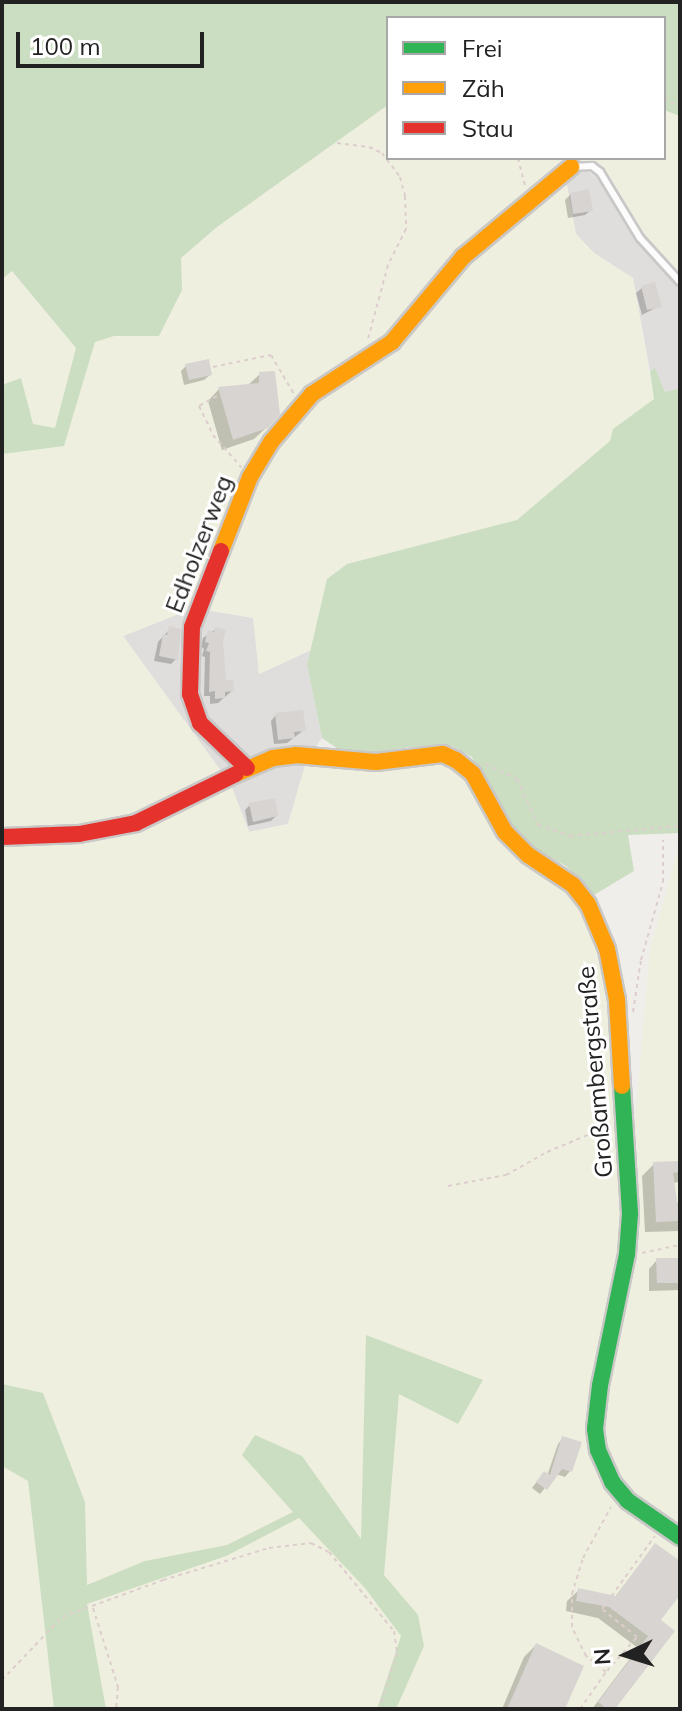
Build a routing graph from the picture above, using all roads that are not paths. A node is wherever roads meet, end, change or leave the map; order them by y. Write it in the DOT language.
graph roads {
  1 [pos="571,167"];
  2 [pos="680,282"];
  3 [pos="247,768"];
  4 [pos="2,837"];
  5 [pos="680,1537"];
  1 -- 2 [label="lane"];
  1 -- 3 [label="street, Edholzerweg"];
  3 -- 4 [label="street"];
  3 -- 5 [label="street, Großambergstraße"];
}
